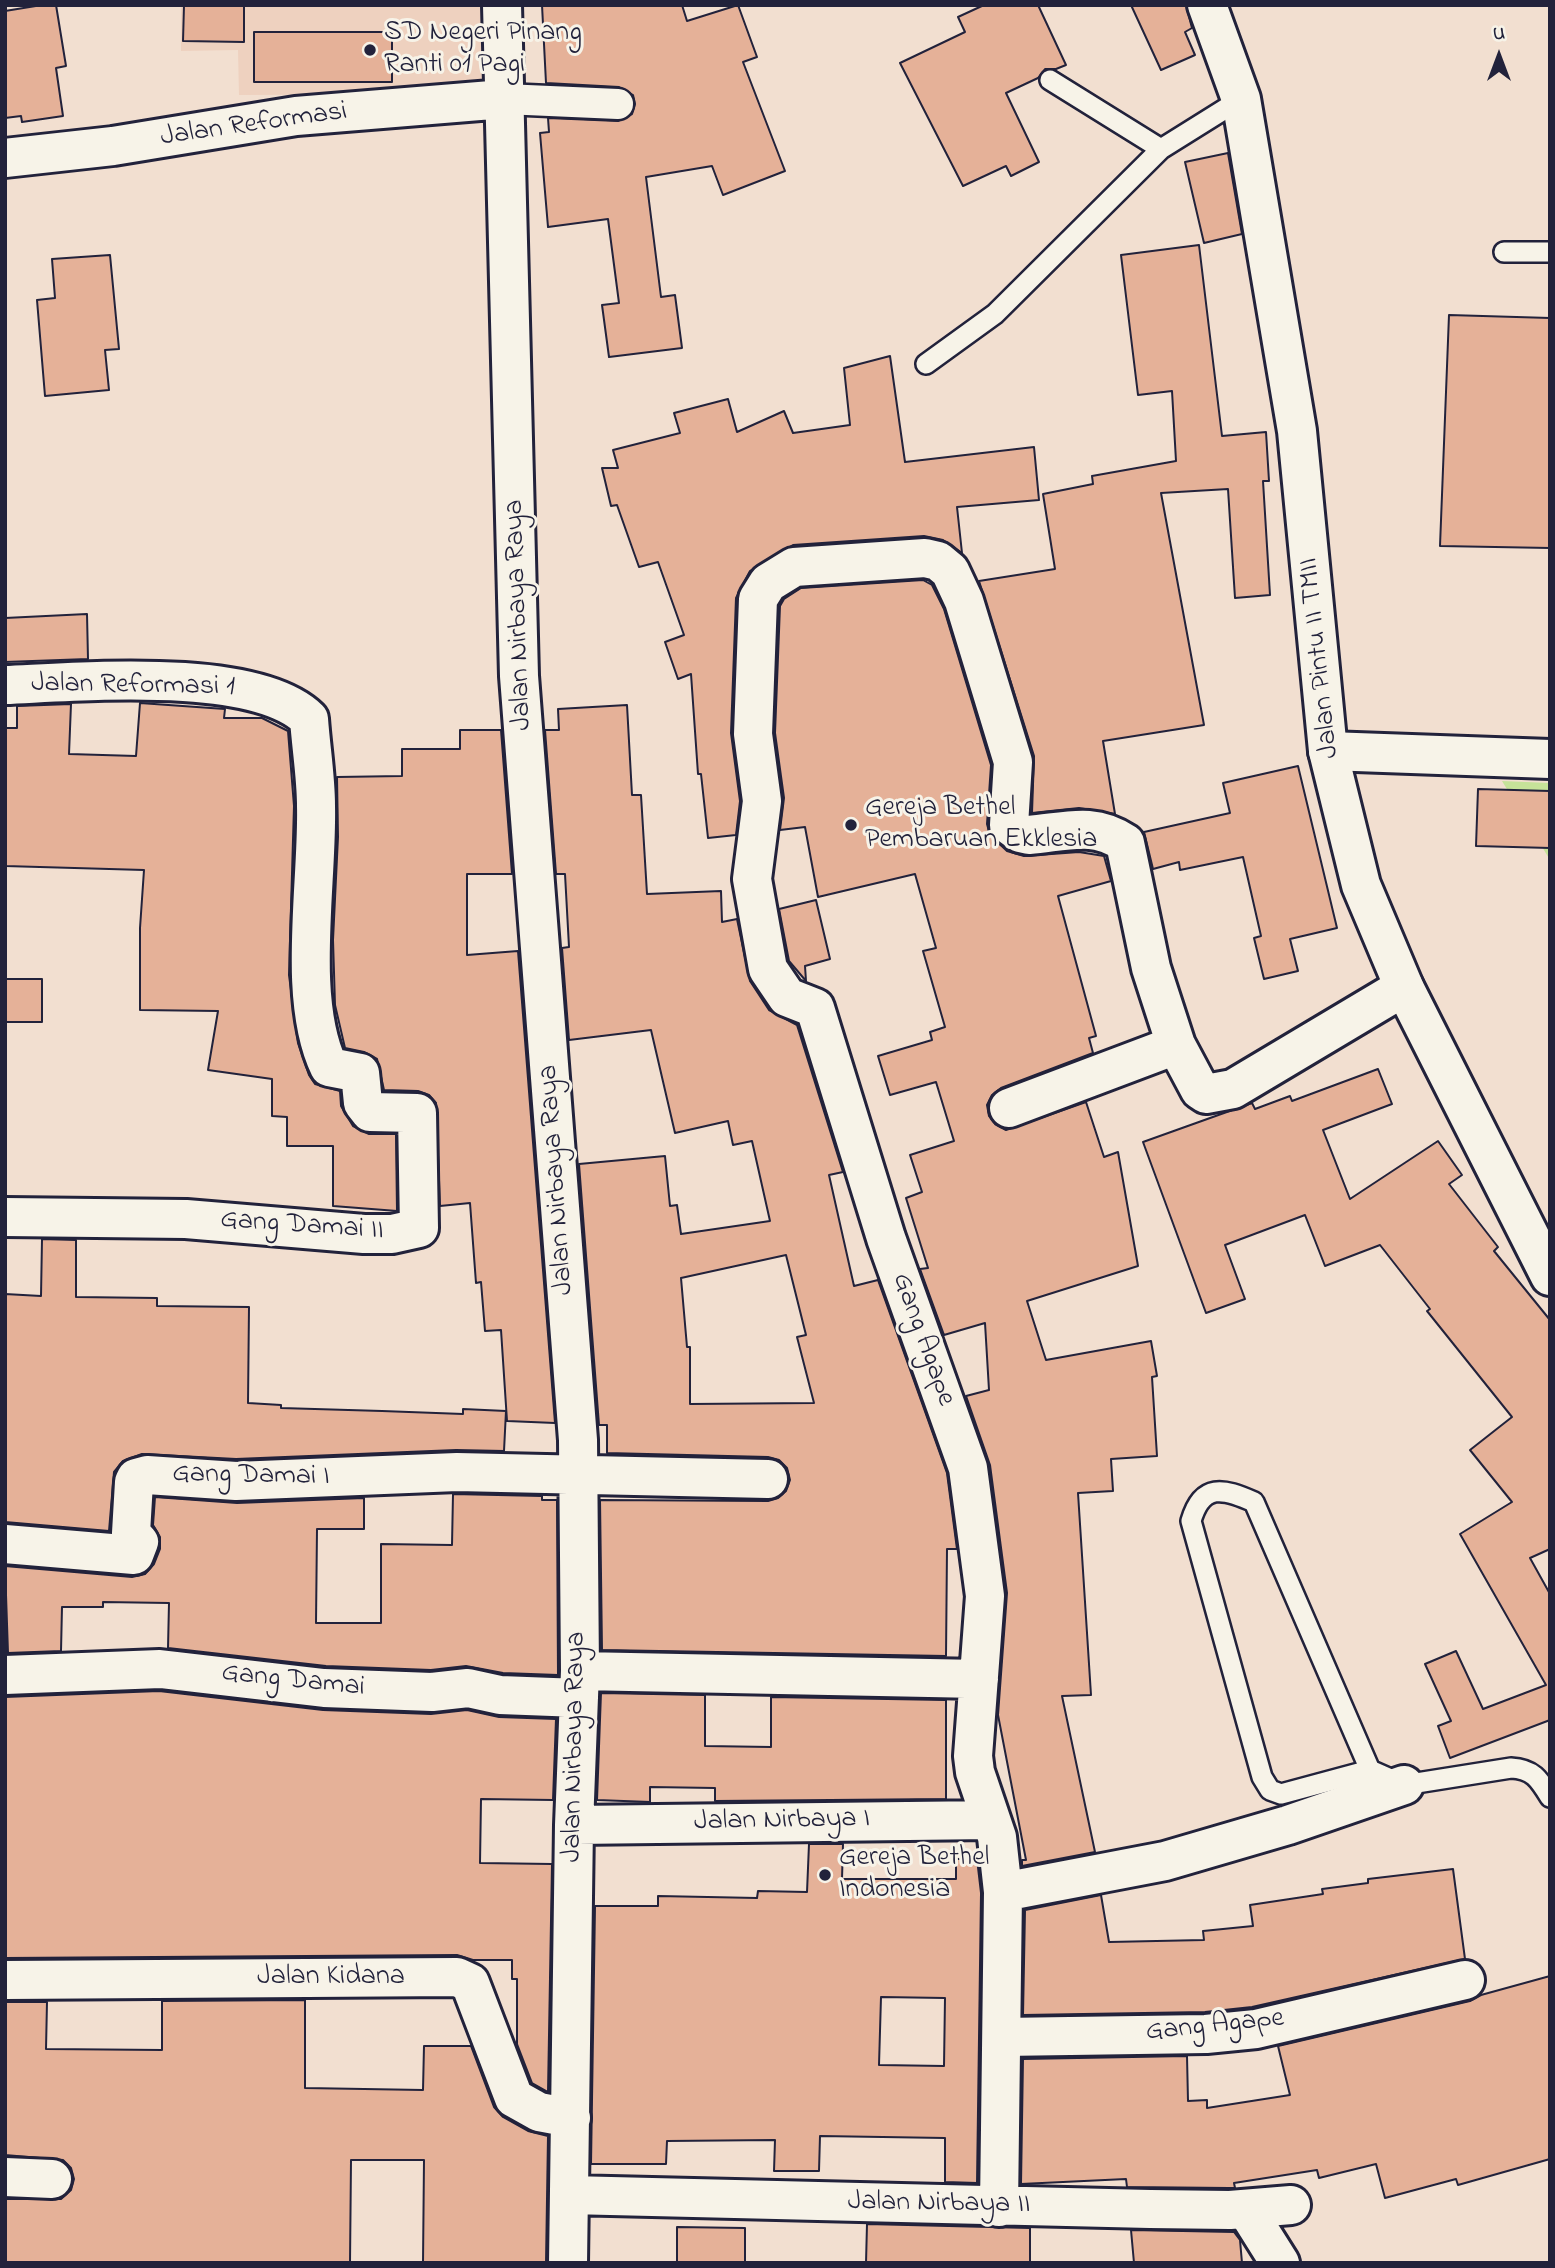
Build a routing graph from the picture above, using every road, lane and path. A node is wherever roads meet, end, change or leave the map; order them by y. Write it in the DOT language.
graph roads {
  1 [pos="502,5"];
  2 [pos="1207,5"];
  3 [pos="1050,80"];
  4 [pos="504,99"];
  5 [pos="1241,99"];
  6 [pos="618,104"];
  7 [pos="1161,149"];
  8 [pos="5,158"];
  9 [pos="1504,252"];
  10 [pos="1550,252"];
  11 [pos="926,364"];
  12 [pos="5,685"];
  13 [pos="299,710"];
  14 [pos="1328,751"];
  15 [pos="1550,760"];
  16 [pos="1404,987"];
  17 [pos="1176,1045"];
  18 [pos="1009,1108"];
  19 [pos="5,1217"];
  20 [pos="1550,1276"];
  21 [pos="578,1474"];
  22 [pos="768,1479"];
  23 [pos="5,1544"];
  24 [pos="5,1675"];
  25 [pos="979,1679"];
  26 [pos="579,1685"];
  27 [pos="1387,1778"];
  28 [pos="1550,1797"];
  29 [pos="991,1820"];
  30 [pos="574,1825"];
  31 [pos="1003,1892"];
  32 [pos="5,1980"];
  33 [pos="1465,1980"];
  34 [pos="1002,2037"];
  35 [pos="571,2118"];
  36 [pos="5,2177"];
  37 [pos="52,2179"];
  38 [pos="569,2195"];
  39 [pos="1291,2204"];
  40 [pos="999,2207"];
  41 [pos="1246,2209"];
  42 [pos="568,2263"];
  43 [pos="1280,2263"];
  1 -- 4 [label="street, Jalan Nirbaya Raya"];
  2 -- 5 [label="street, Jalan Pintu II TMII"];
  3 -- 7 [label="lane"];
  4 -- 6 [label="street"];
  4 -- 8 [label="street, Jalan Reformasi"];
  4 -- 21 [label="street, Jalan Nirbaya Raya"];
  5 -- 7 [label="lane"];
  5 -- 14 [label="street, Jalan Pintu II TMII"];
  7 -- 11 [label="lane"];
  9 -- 10 [label="lane"];
  12 -- 13 [label="street, Jalan Reformasi 1"];
  13 -- 19 [label="street, Gang Damai II"];
  14 -- 15 [label="street"];
  14 -- 16 [label="street, Jalan Pintu II TMII"];
  16 -- 17 [label="street"];
  16 -- 20 [label="street, Jalan Pintu II TMII"];
  17 -- 18 [label="street"];
  17 -- 25 [label="street, Gang Agape"];
  21 -- 22 [label="street"];
  21 -- 23 [label="street, Gang Damai I"];
  21 -- 26 [label="street, Jalan Nirbaya Raya"];
  24 -- 26 [label="street, Gang Damai"];
  25 -- 26 [label="street"];
  25 -- 29 [label="street, Gang Agape"];
  26 -- 30 [label="street, Jalan Nirbaya Raya"];
  27 -- 27 [label="lane"];
  27 -- 28 [label="lane"];
  27 -- 31 [label="street"];
  29 -- 30 [label="street, Jalan Nirbaya I"];
  29 -- 31 [label="street, Gang Agape"];
  30 -- 35 [label="street, Jalan Nirbaya Raya"];
  31 -- 34 [label="street, Gang Agape"];
  32 -- 35 [label="street, Jalan Kidana"];
  33 -- 34 [label="street, Gang Agape"];
  34 -- 40 [label="street, Gang Agape"];
  35 -- 38 [label="street, Jalan Nirbaya Raya"];
  36 -- 37 [label="street"];
  38 -- 40 [label="street, Jalan Nirbaya II"];
  38 -- 42 [label="street, Jalan Nirbaya Raya"];
  39 -- 41 [label="street, Jalan Nirbaya II"];
  40 -- 41 [label="street, Jalan Nirbaya II"];
  41 -- 43 [label="street"];
}
